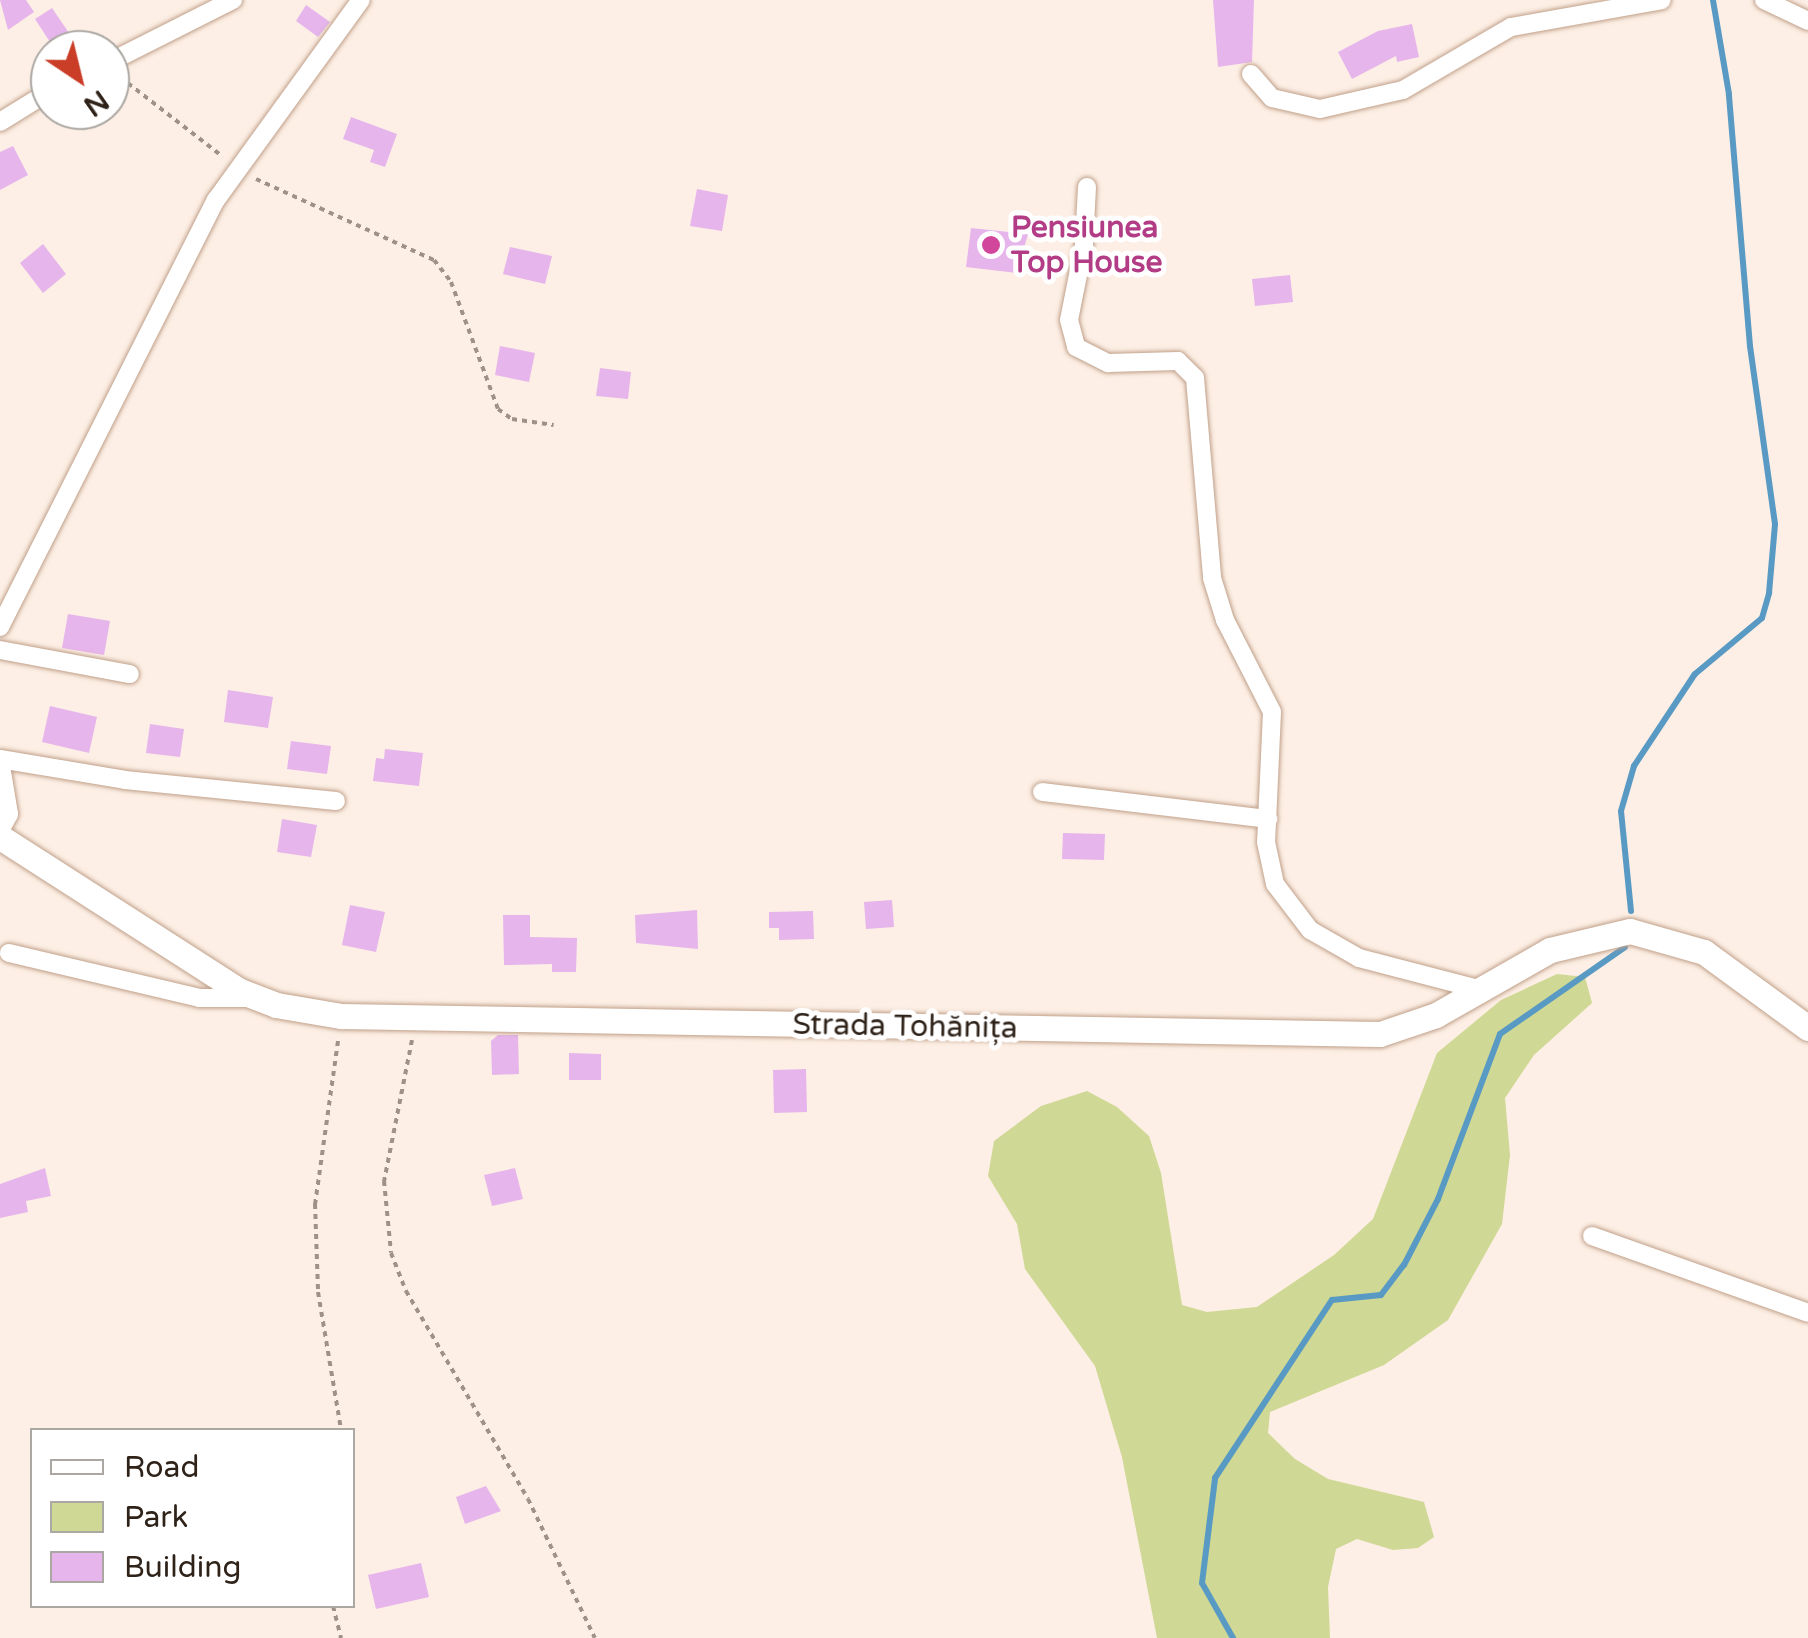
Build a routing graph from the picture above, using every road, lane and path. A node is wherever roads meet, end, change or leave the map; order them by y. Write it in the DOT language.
graph roads {
  1 [pos="361,0"];
  2 [pos="1662,0"];
  3 [pos="1764,0"];
  4 [pos="229,1"];
  5 [pos="1808,21"];
  6 [pos="130,52"];
  7 [pos="1250,74"];
  8 [pos="130,86"];
  9 [pos="30,103"];
  10 [pos="0,122"];
  11 [pos="236,168"];
  12 [pos="1087,188"];
  13 [pos="554,425"];
  14 [pos="0,627"];
  15 [pos="0,650"];
  16 [pos="130,674"];
  17 [pos="0,759"];
  18 [pos="1042,792"];
  19 [pos="336,801"];
  20 [pos="1268,819"];
  21 [pos="0,834"];
  22 [pos="8,953"];
  23 [pos="1478,989"];
  24 [pos="256,998"];
  25 [pos="341,1016"];
  26 [pos="418,1021"];
  27 [pos="1808,1028"];
  28 [pos="1592,1236"];
  29 [pos="1808,1314"];
  30 [pos="341,1428"];
  31 [pos="334,1608"];
  32 [pos="341,1638"];
  33 [pos="594,1638"];
  1 -- 11 [label="street"];
  2 -- 7 [label="street"];
  3 -- 5 [label="street"];
  4 -- 6 [label="street"];
  8 -- 11 [label="path"];
  9 -- 10 [label="street"];
  11 -- 13 [label="path"];
  11 -- 14 [label="street"];
  12 -- 20 [label="street"];
  15 -- 16 [label="street"];
  17 -- 19 [label="street"];
  17 -- 21 [label="street"];
  18 -- 20 [label="street"];
  20 -- 23 [label="street"];
  21 -- 24 [label="main road, Strada Tohănița"];
  22 -- 24 [label="street"];
  23 -- 26 [label="main road, Strada Tohănița"];
  23 -- 27 [label="main road, Strada Tohănița"];
  24 -- 25 [label="main road, Strada Tohănița"];
  25 -- 26 [label="main road, Strada Tohănița"];
  25 -- 30 [label="path"];
  26 -- 33 [label="path"];
  28 -- 29 [label="street"];
  31 -- 32 [label="path"];
}
